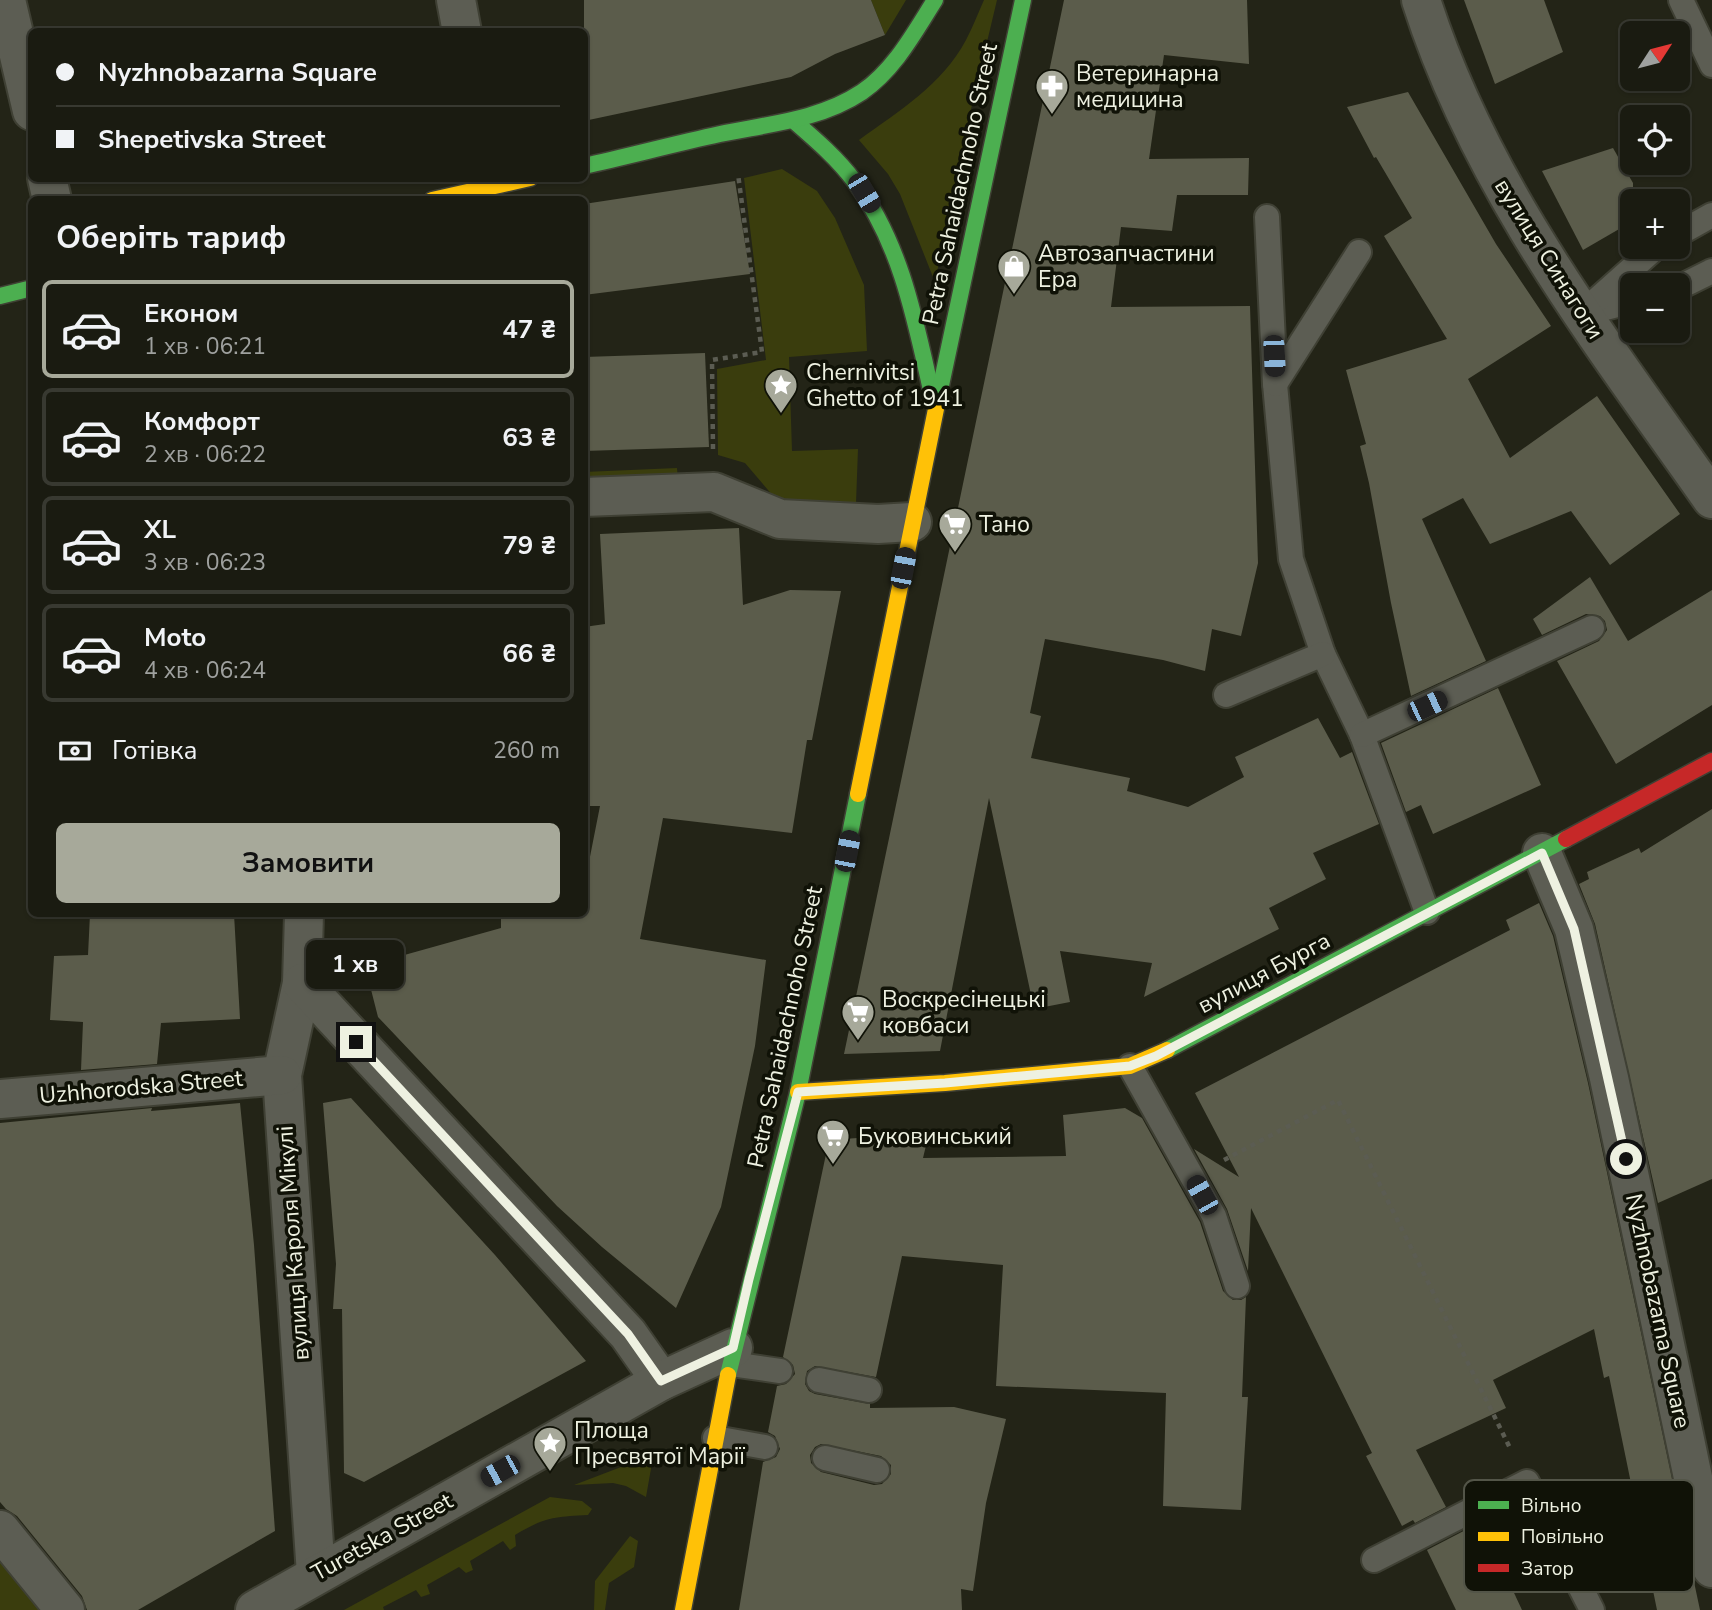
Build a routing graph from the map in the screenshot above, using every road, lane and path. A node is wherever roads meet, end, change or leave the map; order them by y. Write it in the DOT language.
graph roads {
  1 [pos="6,0"];
  2 [pos="456,0"];
  3 [pos="935,0"];
  4 [pos="1023,0"];
  5 [pos="1421,0"];
  6 [pos="1681,0"];
  7 [pos="461,28"];
  8 [pos="1712,65"];
  9 [pos="28,94"];
  10 [pos="794,121"];
  11 [pos="588,165"];
  12 [pos="739,180"];
  13 [pos="502,182"];
  14 [pos="448,196"];
  15 [pos="1712,215"];
  16 [pos="1266,217"];
  17 [pos="1690,227"];
  18 [pos="1359,252"];
  19 [pos="1643,259"];
  20 [pos="1712,271"];
  21 [pos="1690,282"];
  22 [pos="28,289"];
  23 [pos="0,296"];
  24 [pos="1620,304"];
  25 [pos="1581,314"];
  26 [pos="1275,384"];
  27 [pos="936,410"];
  28 [pos="714,492"];
  29 [pos="588,497"];
  30 [pos="1712,499"];
  31 [pos="912,522"];
  32 [pos="1592,628"];
  33 [pos="1324,654"];
  34 [pos="1226,695"];
  35 [pos="1362,735"];
  36 [pos="1712,761"];
  37 [pos="1542,853"];
  38 [pos="1427,912"];
  39 [pos="304,917"];
  40 [pos="302,983"];
  41 [pos="1130,1066"];
  42 [pos="282,1075"];
  43 [pos="798,1092"];
  44 [pos="0,1099"];
  45 [pos="1215,1152"];
  46 [pos="1237,1286"];
  47 [pos="732,1356"];
  48 [pos="780,1371"];
  49 [pos="819,1380"];
  50 [pos="661,1381"];
  51 [pos="869,1390"];
  52 [pos="715,1438"];
  53 [pos="765,1447"];
  54 [pos="825,1458"];
  55 [pos="877,1470"];
  56 [pos="1526,1480"];
  57 [pos="1694,1480"];
  58 [pos="1694,1482"];
  59 [pos="1464,1514"];
  60 [pos="0,1530"];
  61 [pos="1374,1560"];
  62 [pos="1712,1568"];
  63 [pos="316,1574"];
  64 [pos="1583,1592"];
  65 [pos="65,1610"];
  66 [pos="255,1610"];
  67 [pos="683,1610"];
  68 [pos="1592,1610"];
  1 -- 9 [label="street"];
  2 -- 7 [label="street"];
  3 -- 10 [label="main road"];
  4 -- 27 [label="main road, Petra Sahaidachnoho Street"];
  5 -- 25 [label="street, вулиця Синагоги"];
  6 -- 8 [label="lane"];
  10 -- 11 [label="main road"];
  10 -- 27 [label="main road"];
  12 -- 28 [label="path"];
  13 -- 14 [label="main road"];
  15 -- 17 [label="lane"];
  16 -- 26 [label="lane"];
  18 -- 26 [label="lane"];
  19 -- 25 [label="lane"];
  20 -- 21 [label="lane"];
  22 -- 23 [label="main road"];
  24 -- 25 [label="lane"];
  25 -- 30 [label="street, вулиця Синагоги"];
  26 -- 33 [label="lane"];
  27 -- 31 [label="main road, Petra Sahaidachnoho Street"];
  28 -- 29 [label="street"];
  28 -- 31 [label="street"];
  31 -- 43 [label="main road, Petra Sahaidachnoho Street"];
  32 -- 35 [label="lane"];
  33 -- 34 [label="lane"];
  33 -- 35 [label="lane"];
  35 -- 38 [label="lane"];
  36 -- 37 [label="main road, вулиця Бурга"];
  37 -- 38 [label="main road, вулиця Бурга"];
  37 -- 57 [label="street, Nyzhnobazarna Square"];
  38 -- 41 [label="main road, вулиця Бурга"];
  39 -- 40 [label="street, вулиця Кароля Мікулі"];
  40 -- 42 [label="street, вулиця Кароля Мікулі"];
  40 -- 50 [label="street"];
  41 -- 43 [label="main road, вулиця Бурга"];
  41 -- 46 [label="lane"];
  42 -- 44 [label="street, Uzhhorodska Street"];
  42 -- 63 [label="street, вулиця Кароля Мікулі"];
  43 -- 47 [label="main road, Petra Sahaidachnoho Street"];
  45 -- 56 [label="path"];
  47 -- 48 [label="lane"];
  47 -- 50 [label="street, Turetska Street"];
  47 -- 52 [label="main road, Petra Sahaidachnoho Street"];
  49 -- 51 [label="lane"];
  50 -- 63 [label="street, Turetska Street"];
  52 -- 53 [label="lane"];
  52 -- 67 [label="main road, Petra Sahaidachnoho Street"];
  54 -- 55 [label="lane"];
  58 -- 62 [label="street, Nyzhnobazarna Square"];
  59 -- 61 [label="lane"];
  60 -- 65 [label="street"];
  63 -- 66 [label="street, Turetska Street"];
  64 -- 68 [label="lane"];
}
